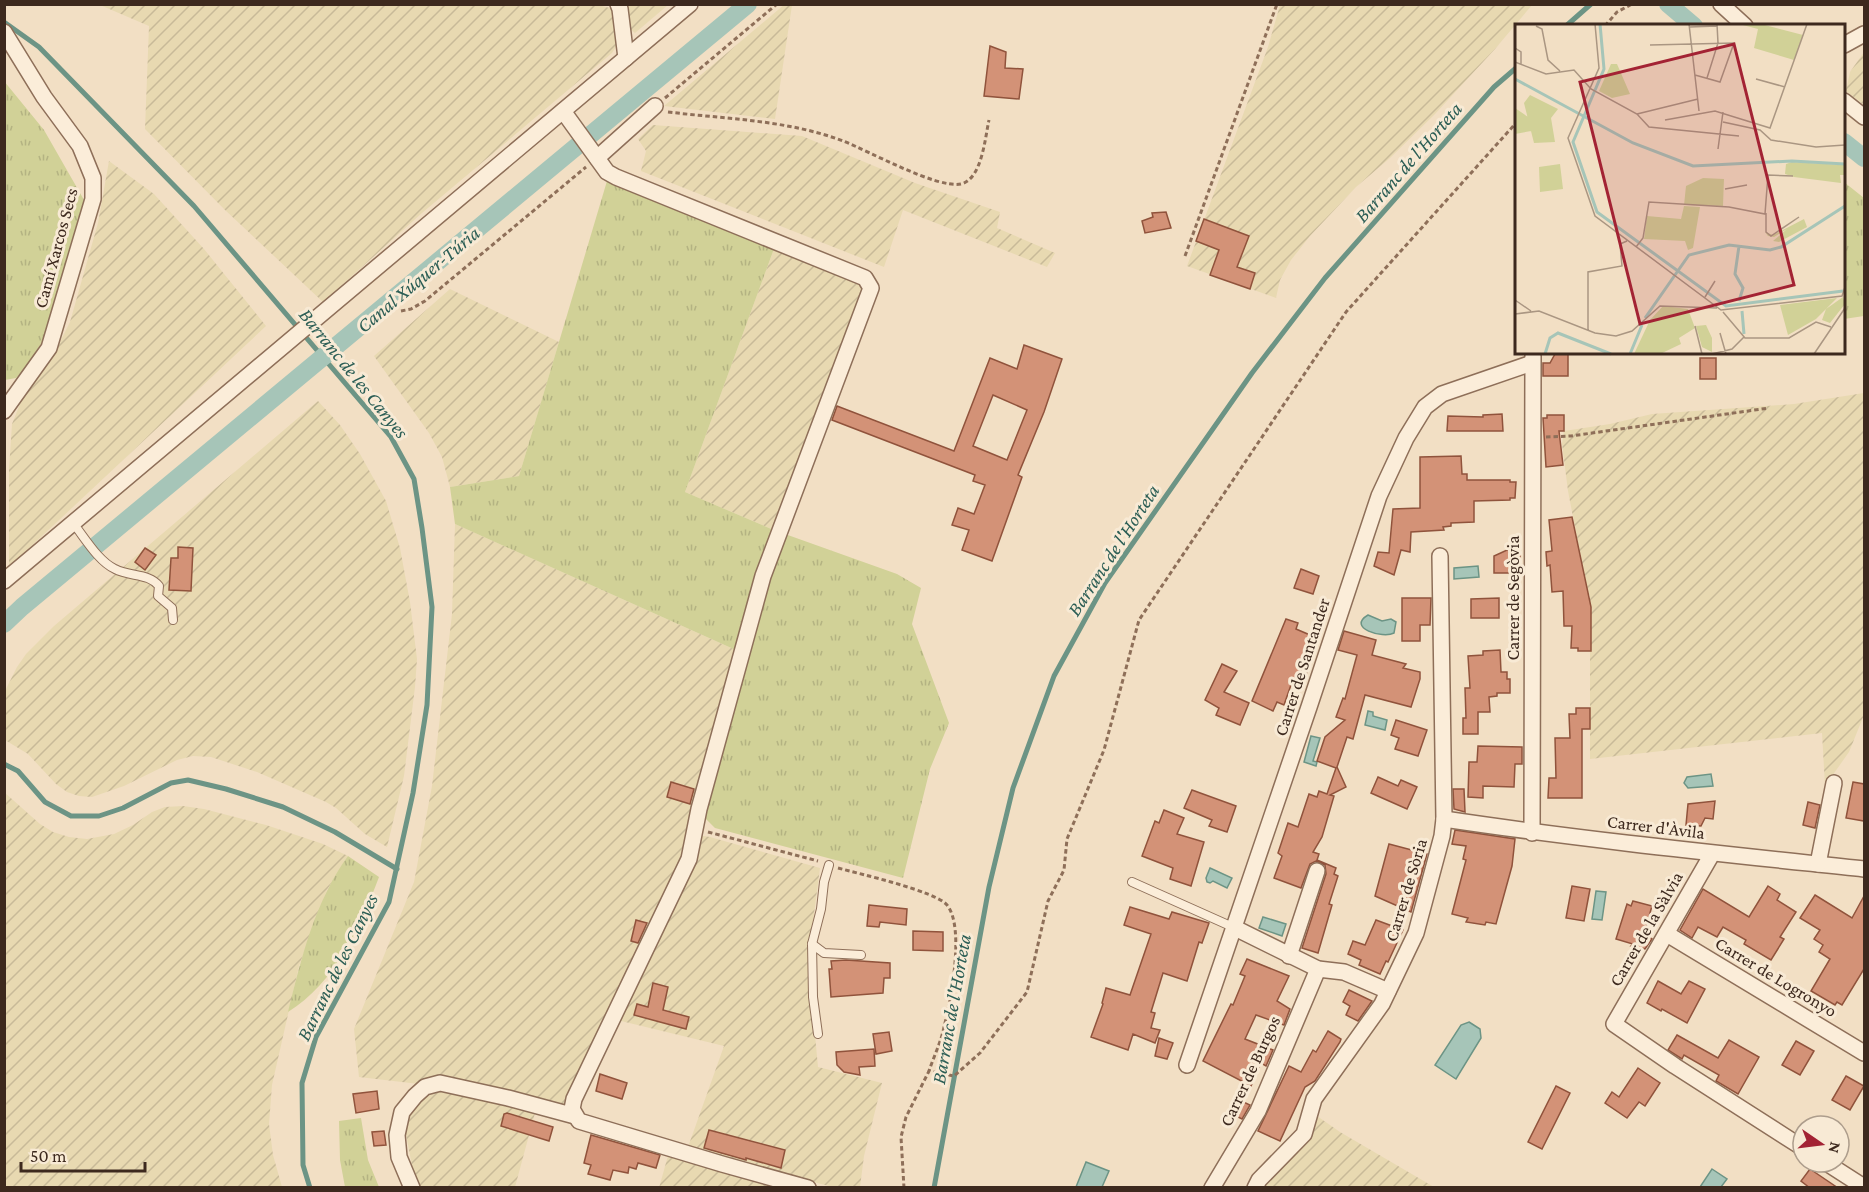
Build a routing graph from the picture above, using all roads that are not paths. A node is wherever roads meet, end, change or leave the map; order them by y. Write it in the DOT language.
graph roads {
  1 [pos="618,4"];
  2 [pos="690,4"];
  3 [pos="1721,4"];
  4 [pos="1743,24"];
  5 [pos="4,32"];
  6 [pos="1864,34"];
  7 [pos="1845,44"];
  8 [pos="626,58"];
  9 [pos="1845,102"];
  10 [pos="653,108"];
  11 [pos="563,111"];
  12 [pos="1864,117"];
  13 [pos="595,155"];
  14 [pos="1532,358"];
  15 [pos="4,411"];
  16 [pos="73,523"];
  17 [pos="1440,556"];
  18 [pos="4,581"];
  19 [pos="173,620"];
  20 [pos="1834,783"];
  21 [pos="1444,819"];
  22 [pos="1532,832"];
  23 [pos="1712,854"];
  24 [pos="1818,864"];
  25 [pos="829,865"];
  26 [pos="1864,869"];
  27 [pos="1317,871"];
  28 [pos="1132,882"];
  29 [pos="1235,928"];
  30 [pos="1666,934"];
  31 [pos="812,944"];
  32 [pos="861,955"];
  33 [pos="1290,956"];
  34 [pos="1318,969"];
  35 [pos="1388,990"];
  36 [pos="818,1034"];
  37 [pos="1864,1053"];
  38 [pos="1187,1065"];
  39 [pos="575,1116"];
  40 [pos="1791,1140"];
  41 [pos="1844,1174"];
  42 [pos="1864,1187"];
  43 [pos="412,1188"];
  44 [pos="808,1188"];
  45 [pos="1212,1188"];
  46 [pos="1255,1188"];
  1 -- 8 [label="street"];
  2 -- 8 [label="street"];
  3 -- 4 [label="street"];
  5 -- 15 [label="street, Camí Xarcos Secs"];
  6 -- 7 [label="street"];
  8 -- 11 [label="street"];
  9 -- 12 [label="street"];
  10 -- 13 [label="street"];
  11 -- 13 [label="street"];
  11 -- 16 [label="street"];
  13 -- 39 [label="street"];
  14 -- 22 [label="street, Carrer de Segòvia"];
  14 -- 29 [label="street, Carrer de Santander"];
  16 -- 18 [label="street"];
  16 -- 19 [label="lane"];
  17 -- 21 [label="street, Carrer de Sòria"];
  20 -- 24 [label="street"];
  21 -- 22 [label="street, Carrer d'Àvila"];
  21 -- 35 [label="street, Carrer de Sòria"];
  22 -- 23 [label="street, Carrer d'Àvila"];
  23 -- 24 [label="street, Carrer d'Àvila"];
  23 -- 30 [label="street, Carrer de la Sàlvia"];
  24 -- 26 [label="street, Carrer d'Àvila"];
  25 -- 31 [label="lane"];
  27 -- 33 [label="street"];
  28 -- 29 [label="lane"];
  29 -- 33 [label="street"];
  29 -- 38 [label="street, Carrer de Santander"];
  30 -- 37 [label="street, Carrer de Logronyo"];
  30 -- 40 [label="street, Carrer de la Sàlvia"];
  31 -- 32 [label="lane"];
  31 -- 36 [label="lane"];
  33 -- 34 [label="street"];
  34 -- 35 [label="street"];
  34 -- 45 [label="street, Carrer de Burgos"];
  35 -- 46 [label="street, Carrer de Sòria"];
  39 -- 43 [label="street"];
  39 -- 44 [label="street"];
  41 -- 42 [label="street"];
}
